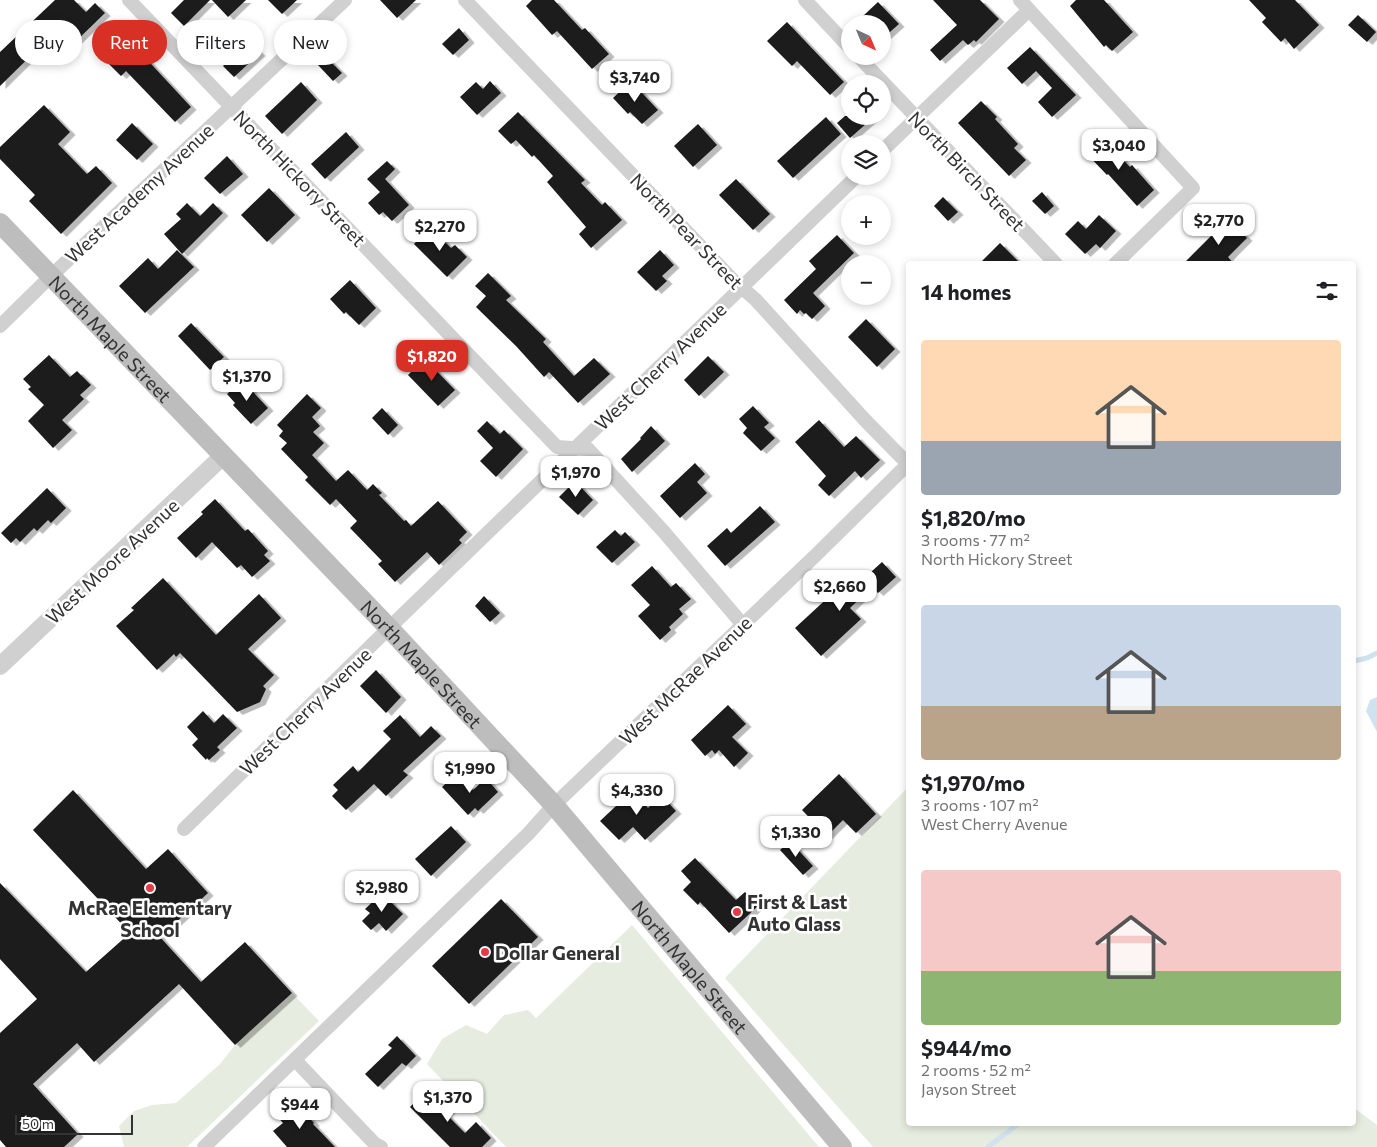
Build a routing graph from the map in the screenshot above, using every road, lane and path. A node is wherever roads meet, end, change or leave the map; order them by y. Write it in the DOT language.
graph roads {
  1 [pos="129,0"];
  2 [pos="345,0"];
  3 [pos="465,0"];
  4 [pos="805,0"];
  5 [pos="1024,5"];
  6 [pos="841,38"];
  7 [pos="867,65"];
  8 [pos="232,107"];
  9 [pos="917,118"];
  10 [pos="891,143"];
  11 [pos="848,185"];
  12 [pos="0,223"];
  13 [pos="1053,261"];
  14 [pos="1118,261"];
  15 [pos="51,276"];
  16 [pos="742,287"];
  17 [pos="0,326"];
  18 [pos="575,448"];
  19 [pos="223,456"];
  20 [pos="906,461"];
  21 [pos="906,465"];
  22 [pos="743,625"];
  23 [pos="389,628"];
  24 [pos="0,666"];
  25 [pos="554,805"];
  26 [pos="184,829"];
  27 [pos="294,1060"];
  28 [pos="204,1147"];
  29 [pos="381,1147"];
  30 [pos="842,1147"];
  1 -- 8 [label="street, North Hickory Street"];
  2 -- 8 [label="street, West Academy Avenue"];
  3 -- 16 [label="street, North Pear Street"];
  4 -- 6 [label="street"];
  5 -- 9 [label="street"];
  5 -- 14 [label="street"];
  7 -- 9 [label="street, North Birch Street"];
  8 -- 15 [label="street, West Academy Avenue"];
  8 -- 18 [label="street, North Hickory Street"];
  9 -- 10 [label="street"];
  9 -- 13 [label="street, North Birch Street"];
  11 -- 16 [label="street, West Cherry Avenue"];
  12 -- 15 [label="main road, North Maple Street"];
  15 -- 17 [label="street, West Academy Avenue"];
  15 -- 19 [label="main road, North Maple Street"];
  16 -- 18 [label="street, West Cherry Avenue"];
  16 -- 20 [label="street, North Pear Street"];
  18 -- 22 [label="street, North Hickory Street"];
  18 -- 23 [label="street, West Cherry Avenue"];
  19 -- 23 [label="main road, North Maple Street"];
  19 -- 24 [label="street, West Moore Avenue"];
  21 -- 22 [label="street, West McRae Avenue"];
  22 -- 25 [label="street, West McRae Avenue"];
  23 -- 25 [label="main road, North Maple Street"];
  23 -- 26 [label="street, West Cherry Avenue"];
  25 -- 27 [label="street, West McRae Avenue"];
  25 -- 30 [label="main road, North Maple Street"];
  27 -- 28 [label="street, West McRae Avenue"];
  27 -- 29 [label="street"];
}
